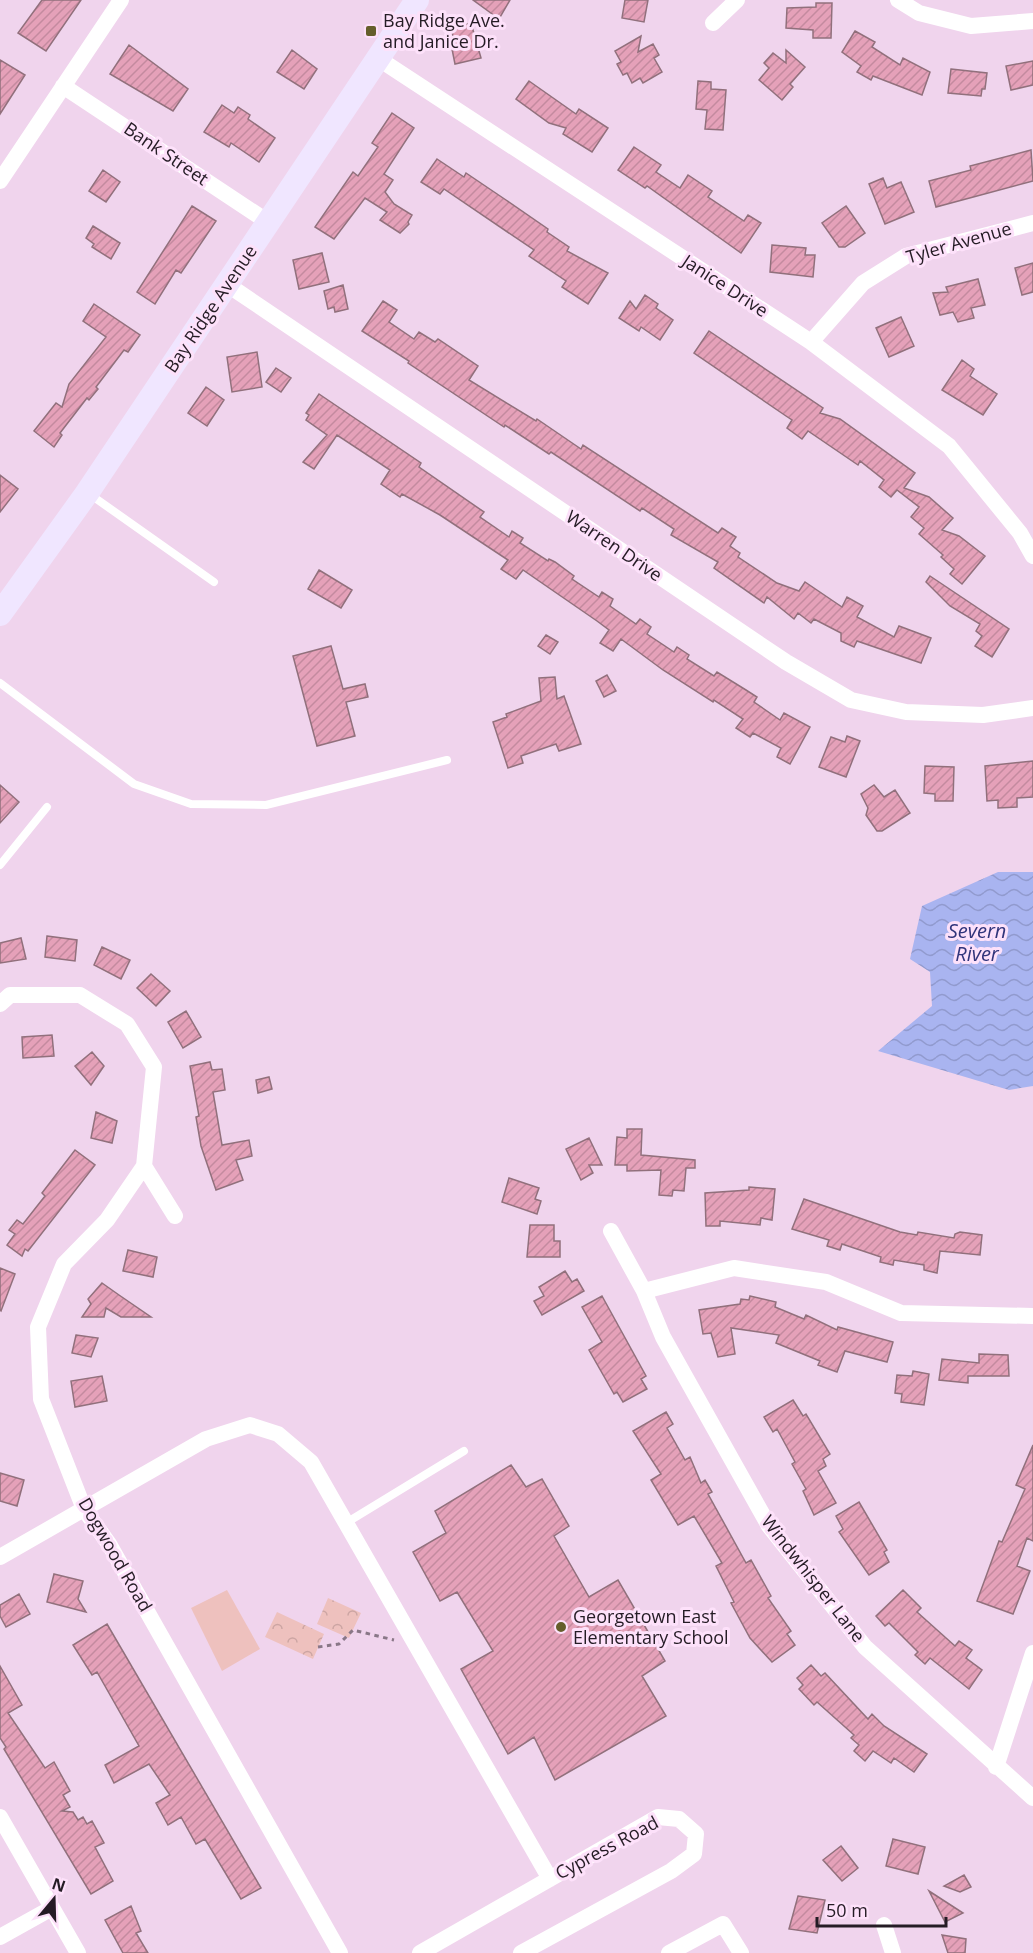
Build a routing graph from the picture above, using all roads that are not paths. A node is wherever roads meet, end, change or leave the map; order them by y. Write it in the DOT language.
graph roads {
  1 [pos="121,0"];
  2 [pos="417,0"];
  3 [pos="737,0"];
  4 [pos="898,0"];
  5 [pos="1033,21"];
  6 [pos="713,23"];
  7 [pos="379,59"];
  8 [pos="63,86"];
  9 [pos="0,181"];
  10 [pos="268,222"];
  11 [pos="1033,223"];
  12 [pos="228,285"];
  13 [pos="811,342"];
  14 [pos="87,493"];
  15 [pos="1033,556"];
  16 [pos="214,582"];
  17 [pos="0,614"];
  18 [pos="0,683"];
  19 [pos="1033,708"];
  20 [pos="447,760"];
  21 [pos="46,807"];
  22 [pos="0,865"];
  23 [pos="0,1004"];
  24 [pos="144,1166"];
  25 [pos="175,1216"];
  26 [pos="611,1232"];
  27 [pos="644,1291"];
  28 [pos="1033,1316"];
  29 [pos="464,1451"];
  30 [pos="84,1509"];
  31 [pos="346,1523"];
  32 [pos="0,1557"];
  33 [pos="1033,1653"];
  34 [pos="996,1767"];
  35 [pos="1033,1798"];
  36 [pos="0,1817"];
  37 [pos="549,1879"];
  38 [pos="52,1908"];
  39 [pos="884,1925"];
  40 [pos="0,1937"];
  41 [pos="78,1953"];
  42 [pos="340,1953"];
  43 [pos="420,1953"];
  44 [pos="521,1953"];
  45 [pos="669,1953"];
  46 [pos="741,1953"];
  47 [pos="893,1953"];
  1 -- 8 [label="street"];
  2 -- 7 [label="main road, Bay Ridge Avenue"];
  3 -- 6 [label="street"];
  4 -- 5 [label="street"];
  7 -- 10 [label="main road, Bay Ridge Avenue"];
  7 -- 13 [label="street, Janice Drive"];
  8 -- 9 [label="street"];
  8 -- 10 [label="street, Bank Street"];
  10 -- 12 [label="main road, Bay Ridge Avenue"];
  11 -- 13 [label="street, Tyler Avenue"];
  12 -- 14 [label="main road, Bay Ridge Avenue"];
  12 -- 19 [label="street, Warren Drive"];
  13 -- 15 [label="street, Janice Drive"];
  14 -- 16 [label="lane"];
  14 -- 17 [label="main road, Bay Ridge Avenue"];
  18 -- 20 [label="lane"];
  21 -- 22 [label="lane"];
  23 -- 24 [label="street, Dogwood Road"];
  24 -- 25 [label="street"];
  24 -- 30 [label="street, Dogwood Road"];
  26 -- 27 [label="street, Windwhisper Lane"];
  27 -- 28 [label="street"];
  27 -- 34 [label="street, Windwhisper Lane"];
  29 -- 31 [label="lane"];
  30 -- 31 [label="street"];
  30 -- 32 [label="street"];
  30 -- 42 [label="street, Dogwood Road"];
  31 -- 37 [label="street"];
  33 -- 34 [label="street"];
  34 -- 35 [label="street, Windwhisper Lane"];
  36 -- 38 [label="street"];
  37 -- 43 [label="street, Cypress Road"];
  37 -- 44 [label="street, Cypress Road"];
  38 -- 40 [label="street"];
  38 -- 41 [label="street"];
  39 -- 47 [label="street"];
  45 -- 46 [label="street"];
}
